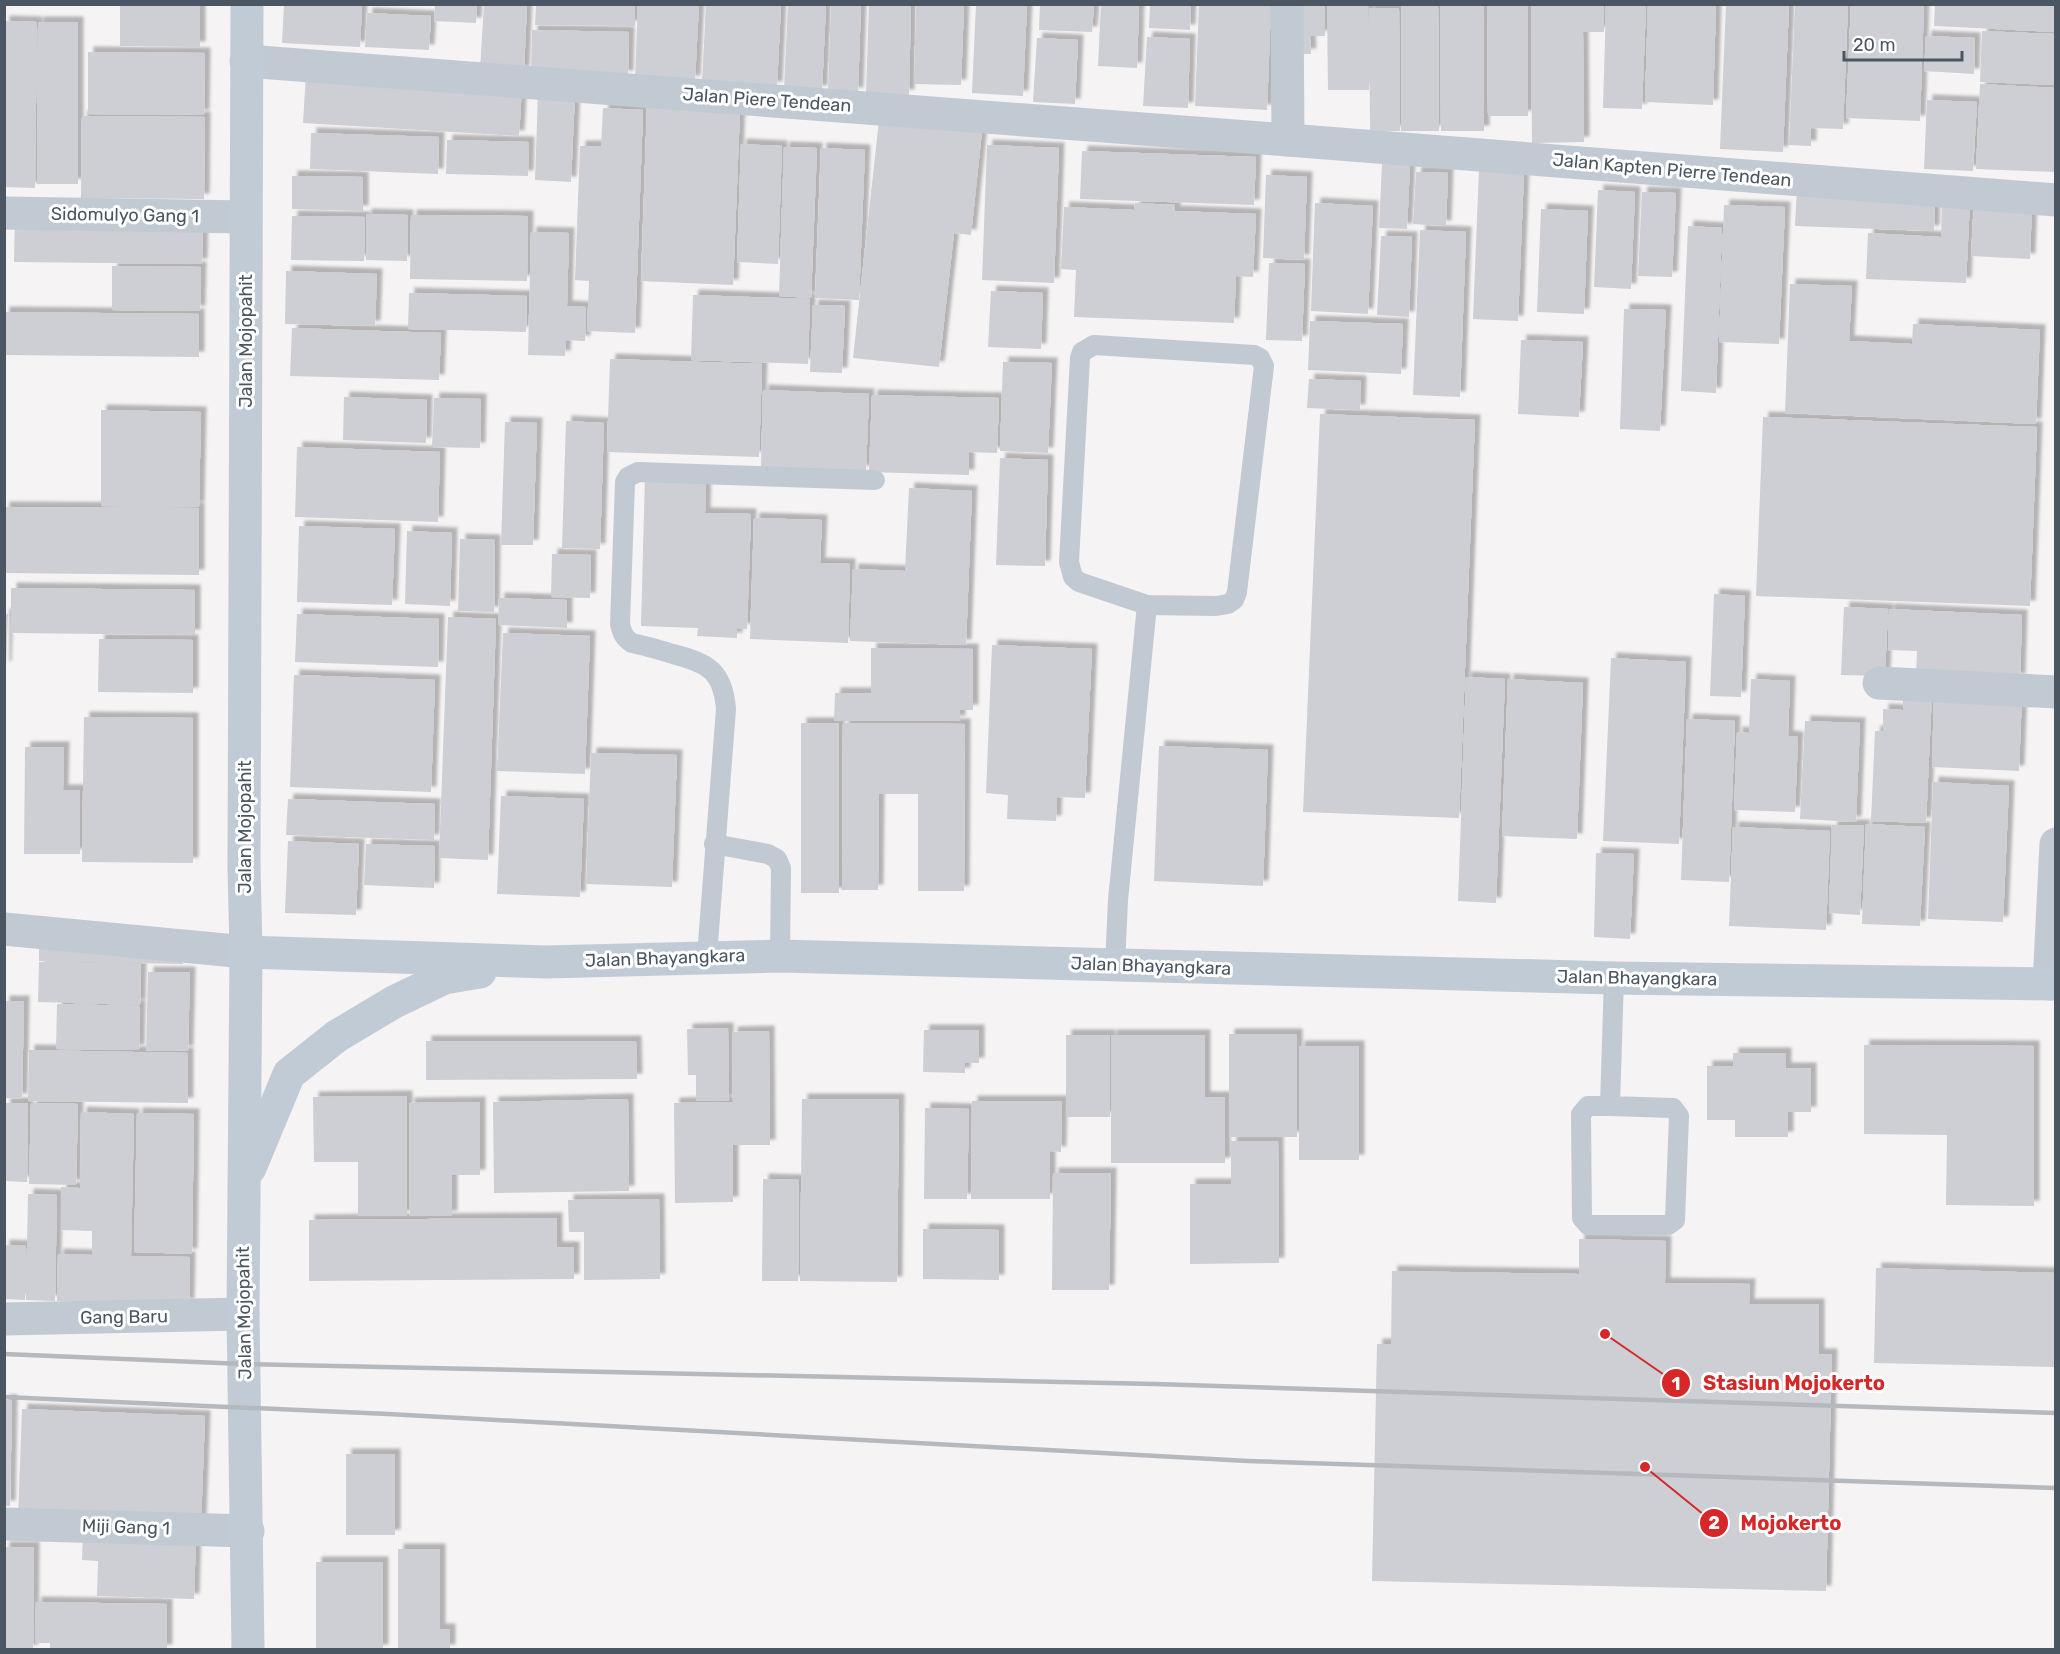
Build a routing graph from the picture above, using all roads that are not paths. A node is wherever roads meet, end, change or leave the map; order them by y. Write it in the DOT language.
graph roads {
  1 [pos="247,4"];
  2 [pos="1287,4"];
  3 [pos="246,61"];
  4 [pos="1288,140"];
  5 [pos="2055,200"];
  6 [pos="4,213"];
  7 [pos="246,217"];
  8 [pos="875,480"];
  9 [pos="1147,605"];
  10 [pos="1879,683"];
  11 [pos="2055,692"];
  12 [pos="714,844"];
  13 [pos="2055,844"];
  14 [pos="4,929"];
  15 [pos="246,952"];
  16 [pos="707,956"];
  17 [pos="780,956"];
  18 [pos="546,962"];
  19 [pos="1115,965"];
  20 [pos="1614,978"];
  21 [pos="2052,984"];
  22 [pos="1610,1106"];
  23 [pos="243,1186"];
  24 [pos="243,1314"];
  25 [pos="4,1319"];
  26 [pos="4,1524"];
  27 [pos="248,1532"];
  28 [pos="248,1650"];
  1 -- 3 [label="main road, Jalan Mojopahit"];
  2 -- 4 [label="street"];
  3 -- 4 [label="street, Jalan Piere Tendean"];
  3 -- 7 [label="main road, Jalan Mojopahit"];
  4 -- 5 [label="street, Jalan Kapten Pierre Tendean"];
  6 -- 7 [label="street, Sidomulyo Gang 1"];
  7 -- 15 [label="main road, Jalan Mojopahit"];
  8 -- 12 [label="lane"];
  9 -- 9 [label="lane"];
  9 -- 19 [label="lane"];
  10 -- 11 [label="street"];
  12 -- 16 [label="lane"];
  12 -- 17 [label="lane"];
  13 -- 21 [label="street"];
  14 -- 15 [label="street"];
  15 -- 18 [label="main road, Jalan Bhayangkara"];
  15 -- 23 [label="main road, Jalan Mojopahit"];
  16 -- 17 [label="main road, Jalan Bhayangkara"];
  16 -- 18 [label="main road, Jalan Bhayangkara"];
  17 -- 19 [label="main road, Jalan Bhayangkara"];
  18 -- 23 [label="main road"];
  19 -- 20 [label="main road, Jalan Bhayangkara"];
  20 -- 21 [label="main road, Jalan Bhayangkara"];
  20 -- 22 [label="lane"];
  22 -- 22 [label="lane"];
  23 -- 24 [label="main road, Jalan Mojopahit"];
  24 -- 25 [label="street, Gang Baru"];
  24 -- 27 [label="main road, Jalan Mojopahit"];
  26 -- 27 [label="street, Miji Gang 1"];
  27 -- 28 [label="main road, Jalan Mojopahit"];
}
